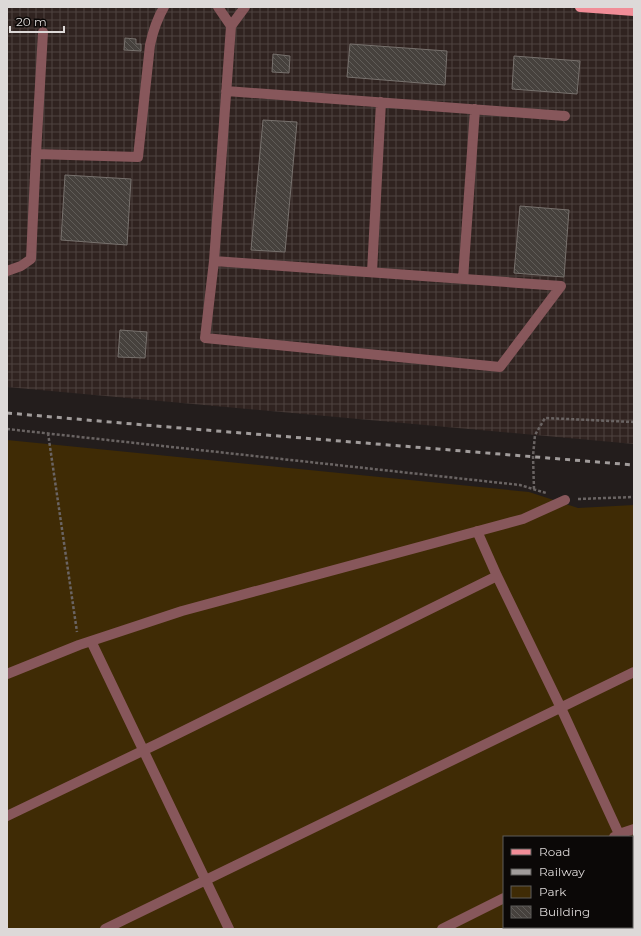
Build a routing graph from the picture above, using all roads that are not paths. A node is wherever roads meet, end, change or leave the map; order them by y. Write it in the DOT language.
graph roads {
  1 [pos="164,7"];
  2 [pos="218,7"];
  3 [pos="245,7"];
  4 [pos="580,7"];
  5 [pos="634,11"];
  6 [pos="231,26"];
  7 [pos="43,32"];
  8 [pos="226,91"];
  9 [pos="381,102"];
  10 [pos="475,109"];
  11 [pos="565,116"];
  12 [pos="36,154"];
  13 [pos="214,261"];
  14 [pos="7,271"];
  15 [pos="372,272"];
  16 [pos="463,279"];
  17 [pos="565,500"];
  18 [pos="477,531"];
  19 [pos="497,576"];
  20 [pos="91,641"];
  21 [pos="634,672"];
  22 [pos="7,674"];
  23 [pos="561,708"];
  24 [pos="144,750"];
  25 [pos="7,816"];
  26 [pos="634,829"];
  27 [pos="617,835"];
  28 [pos="205,880"];
  29 [pos="503,899"];
  30 [pos="462,925"];
  31 [pos="105,929"];
  32 [pos="229,929"];
  33 [pos="442,929"];
  1 -- 12 [label="street"];
  2 -- 6 [label="street"];
  3 -- 6 [label="street"];
  4 -- 5 [label="main road"];
  6 -- 8 [label="street"];
  7 -- 12 [label="street"];
  8 -- 9 [label="street"];
  8 -- 13 [label="street"];
  9 -- 10 [label="street"];
  9 -- 15 [label="street"];
  10 -- 11 [label="street"];
  10 -- 16 [label="street"];
  12 -- 14 [label="street"];
  13 -- 15 [label="street"];
  13 -- 16 [label="street"];
  15 -- 16 [label="street"];
  17 -- 18 [label="street"];
  18 -- 19 [label="street"];
  18 -- 20 [label="street"];
  19 -- 23 [label="street"];
  19 -- 24 [label="street"];
  20 -- 22 [label="street"];
  20 -- 24 [label="street"];
  21 -- 23 [label="street"];
  23 -- 27 [label="street"];
  23 -- 28 [label="street"];
  24 -- 25 [label="street"];
  24 -- 28 [label="street"];
  26 -- 27 [label="street"];
  28 -- 31 [label="street"];
  28 -- 32 [label="street"];
  29 -- 30 [label="street"];
  30 -- 33 [label="street"];
}
